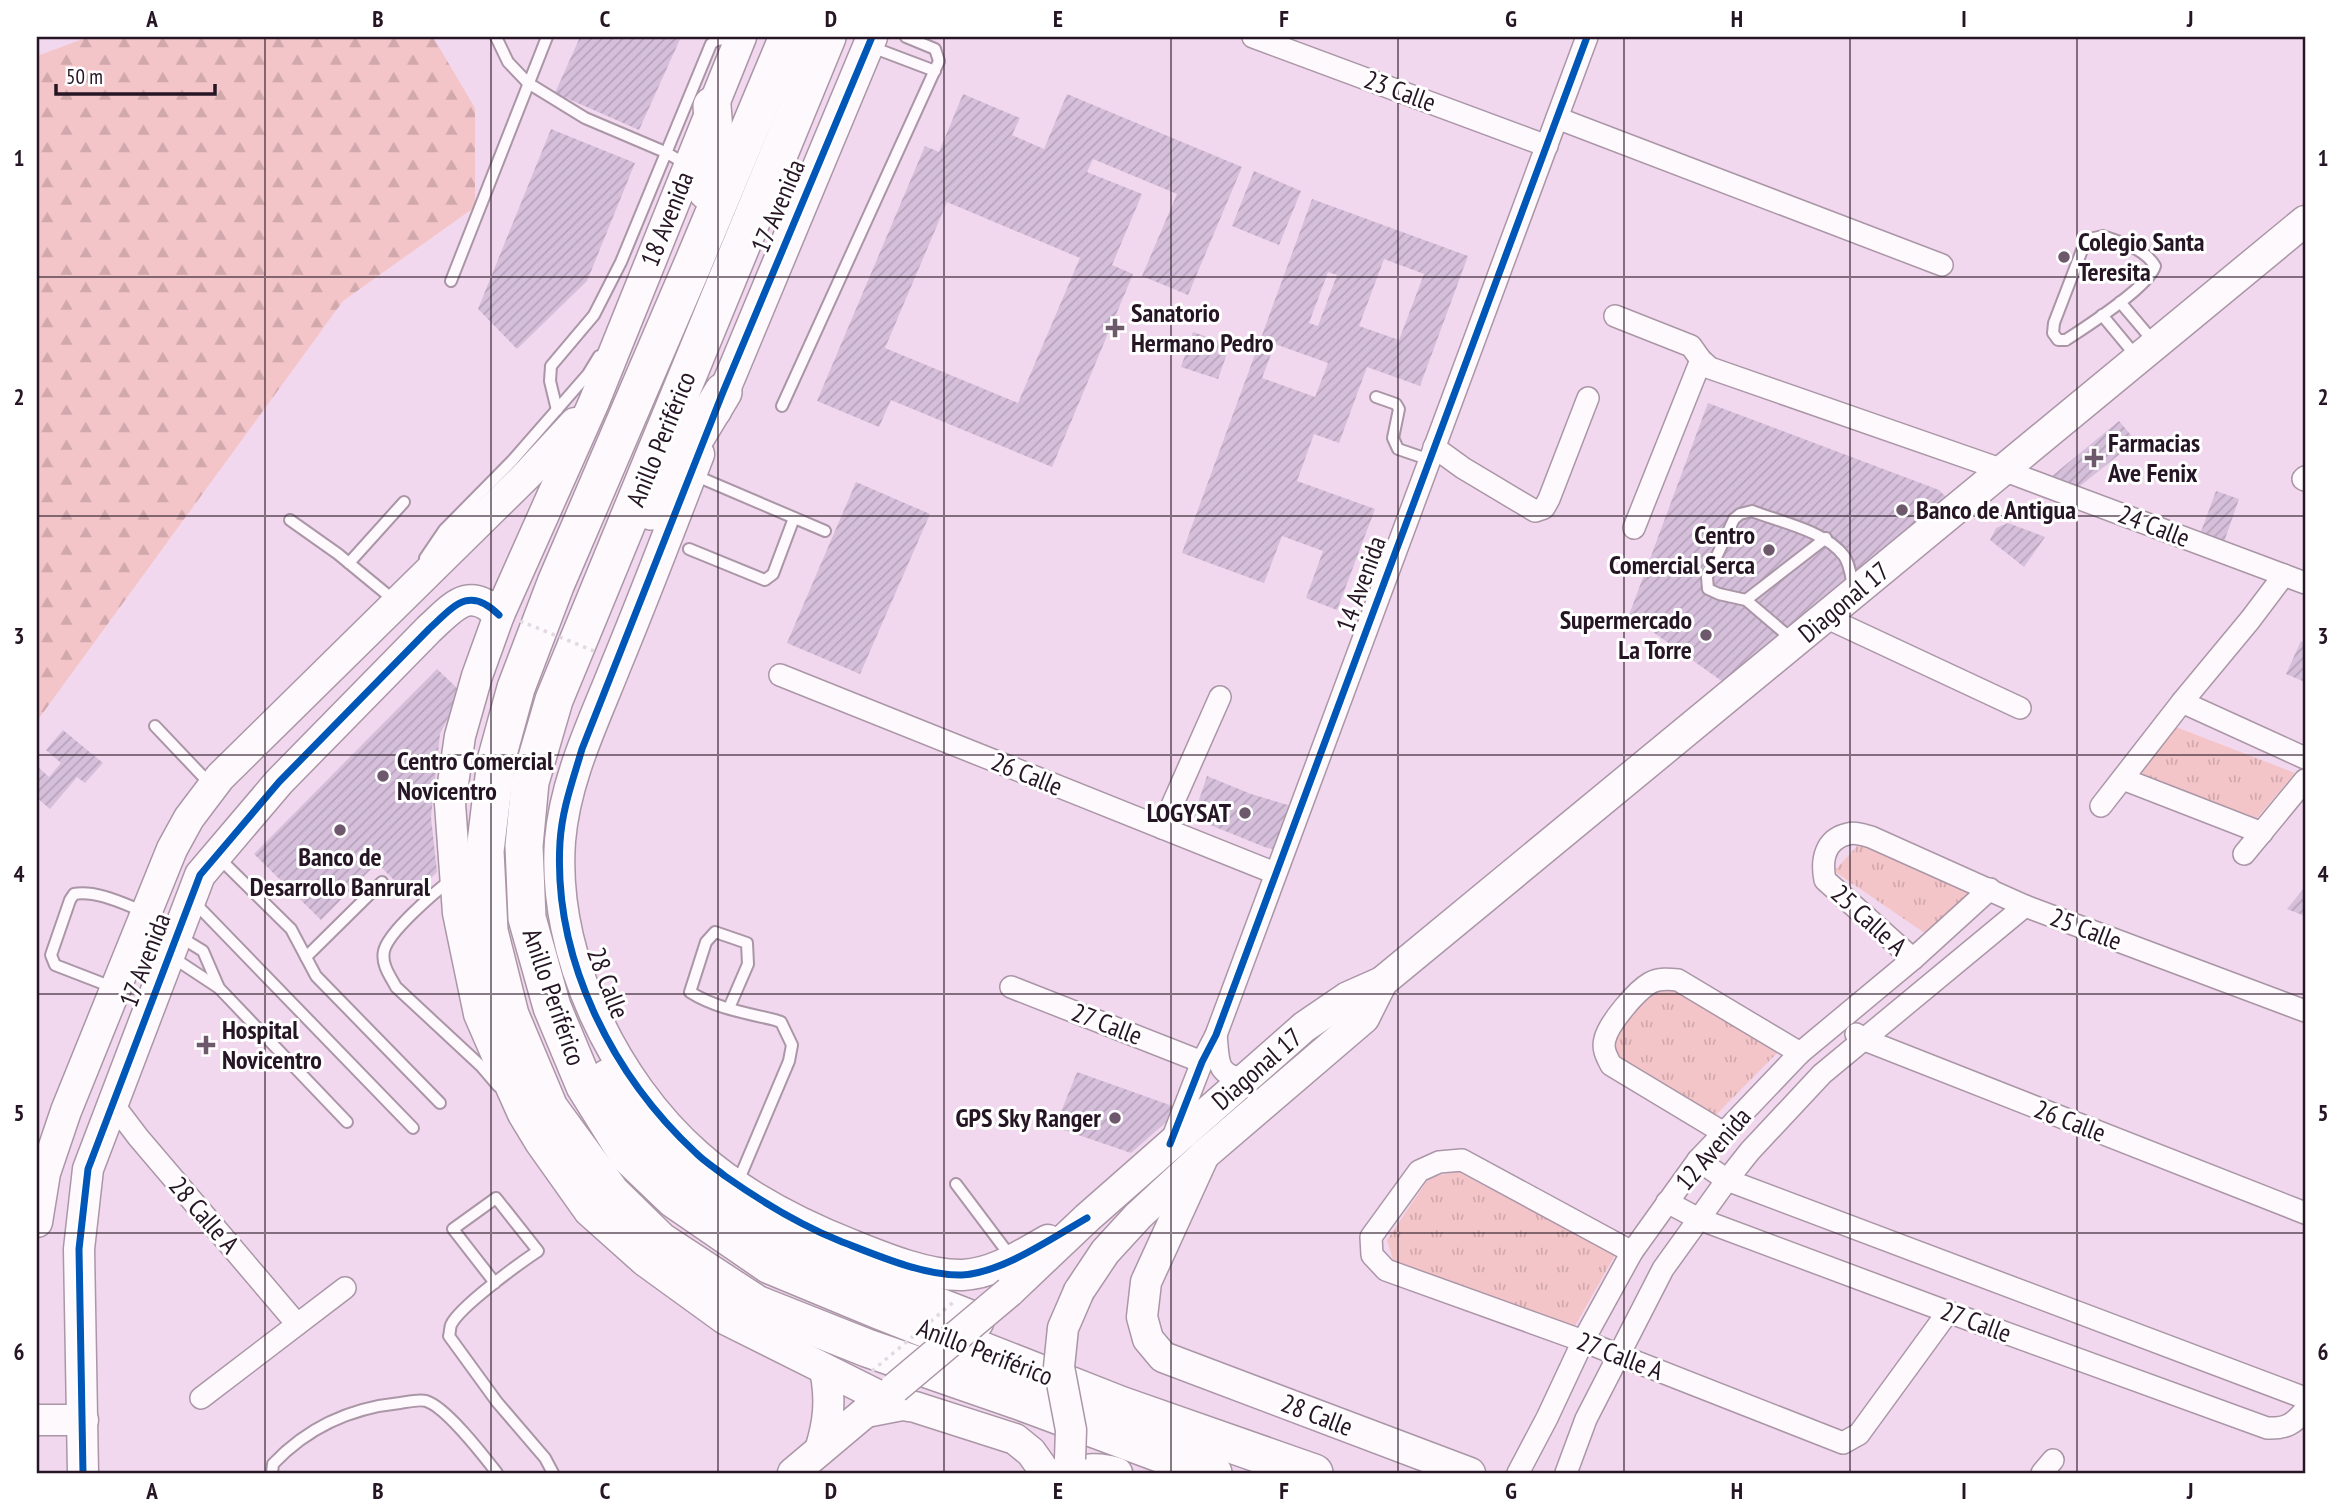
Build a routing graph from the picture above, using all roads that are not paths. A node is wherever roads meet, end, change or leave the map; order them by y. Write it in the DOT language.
graph roads {
  1 [pos="496,37"];
  2 [pos="547,37"];
  3 [pos="788,37"];
  4 [pos="827,37"];
  5 [pos="906,37"];
  6 [pos="1587,37"];
  7 [pos="1258,38"];
  8 [pos="739,41"];
  9 [pos="870,41"];
  10 [pos="935,71"];
  11 [pos="528,83"];
  12 [pos="712,106"];
  13 [pos="1556,118"];
  14 [pos="1547,146"];
  15 [pos="677,159"];
  16 [pos="2305,221"];
  17 [pos="1942,265"];
  18 [pos="692,266"];
  19 [pos="451,281"];
  20 [pos="2120,302"];
  21 [pos="632,307"];
  22 [pos="2102,314"];
  23 [pos="1615,316"];
  24 [pos="2147,351"];
  25 [pos="1701,360"];
  26 [pos="723,392"];
  27 [pos="1376,397"];
  28 [pos="1588,398"];
  29 [pos="594,402"];
  30 [pos="782,406"];
  31 [pos="557,410"];
  32 [pos="1432,453"];
  33 [pos="2003,470"];
  34 [pos="691,474"];
  35 [pos="404,502"];
  36 [pos="794,518"];
  37 [pos="290,520"];
  38 [pos="1634,528"];
  39 [pos="825,531"];
  40 [pos="1826,538"];
  41 [pos="689,549"];
  42 [pos="349,563"];
  43 [pos="2284,575"];
  44 [pos="2305,583"];
  45 [pos="1854,593"];
  46 [pos="1746,600"];
  47 [pos="396,602"];
  48 [pos="587,617"];
  49 [pos="1825,617"];
  50 [pos="510,618"];
  51 [pos="429,629"];
  52 [pos="1795,642"];
  53 [pos="780,675"];
  54 [pos="1220,697"];
  55 [pos="2182,702"];
  56 [pos="2020,708"];
  57 [pos="155,726"];
  58 [pos="2305,758"];
  59 [pos="2123,779"];
  60 [pos="2305,780"];
  61 [pos="213,787"];
  62 [pos="2101,806"];
  63 [pos="1163,828"];
  64 [pos="2262,833"];
  65 [pos="1871,837"];
  66 [pos="2244,854"];
  67 [pos="216,855"];
  68 [pos="1275,873"];
  69 [pos="454,878"];
  70 [pos="382,882"];
  71 [pos="1990,889"];
  72 [pos="191,899"];
  73 [pos="2025,906"];
  74 [pos="527,918"];
  75 [pos="140,926"];
  76 [pos="173,945"];
  77 [pos="306,957"];
  78 [pos="1913,959"];
  79 [pos="1382,982"];
  80 [pos="1011,987"];
  81 [pos="115,988"];
  82 [pos="219,988"];
  83 [pos="729,1008"];
  84 [pos="2305,1011"];
  85 [pos="1839,1022"];
  86 [pos="1216,1035"];
  87 [pos="1865,1040"];
  88 [pos="1800,1053"];
  89 [pos="1202,1062"];
  90 [pos="1245,1079"];
  91 [pos="440,1102"];
  92 [pos="113,1104"];
  93 [pos="523,1114"];
  94 [pos="347,1122"];
  95 [pos="413,1128"];
  96 [pos="1724,1133"];
  97 [pos="1170,1144"];
  98 [pos="1204,1155"];
  99 [pos="1698,1160"];
  100 [pos="1727,1180"];
  101 [pos="40,1183"];
  102 [pos="737,1184"];
  103 [pos="956,1184"];
  104 [pos="1667,1202"];
  105 [pos="2305,1213"];
  106 [pos="1087,1218"];
  107 [pos="1699,1219"];
  108 [pos="37,1222"];
  109 [pos="1632,1252"];
  110 [pos="1013,1259"];
  111 [pos="495,1283"];
  112 [pos="345,1288"];
  113 [pos="1948,1312"];
  114 [pos="297,1324"];
  115 [pos="1583,1341"];
  116 [pos="1619,1355"];
  117 [pos="1059,1367"];
  118 [pos="825,1370"];
  119 [pos="879,1392"];
  120 [pos="201,1398"];
  121 [pos="2305,1398"];
  122 [pos="2305,1410"];
  123 [pos="37,1420"];
  124 [pos="83,1420"];
  125 [pos="820,1450"];
  126 [pos="1063,1470"];
  127 [pos="83,1473"];
  128 [pos="272,1473"];
  129 [pos="497,1473"];
  130 [pos="553,1473"];
  131 [pos="793,1473"];
  132 [pos="1116,1473"];
  133 [pos="1213,1473"];
  134 [pos="1314,1473"];
  135 [pos="1470,1473"];
  136 [pos="1518,1473"];
  137 [pos="1566,1473"];
  1 -- 11 [label="lane"];
  2 -- 11 [label="lane"];
  3 -- 18 [label="highway, Anillo Periférico"];
  4 -- 48 [label="highway, Anillo Periférico"];
  5 -- 10 [label="lane"];
  6 -- 13 [label="street, 14 Avenida"];
  7 -- 14 [label="street, 23 Calle"];
  8 -- 12 [label="street, 18 Avenida"];
  8 -- 15 [label="lane"];
  9 -- 10 [label="lane"];
  9 -- 26 [label="street, 17 Avenida"];
  10 -- 30 [label="lane"];
  11 -- 15 [label="lane"];
  11 -- 19 [label="lane"];
  12 -- 15 [label="street, 18 Avenida"];
  12 -- 18 [label="highway"];
  13 -- 14 [label="street, 14 Avenida"];
  13 -- 17 [label="street"];
  14 -- 32 [label="street, 14 Avenida"];
  15 -- 21 [label="street, 18 Avenida"];
  15 -- 31 [label="lane"];
  16 -- 24 [label="street, Diagonal 17"];
  18 -- 133 [label="highway, Anillo Periférico"];
  20 -- 22 [label="lane"];
  20 -- 22 [label="lane"];
  20 -- 24 [label="lane"];
  21 -- 29 [label="street, 18 Avenida"];
  21 -- 31 [label="lane"];
  22 -- 24 [label="lane"];
  23 -- 25 [label="street, 24 Calle"];
  24 -- 33 [label="street, Diagonal 17"];
  25 -- 33 [label="street, 24 Calle"];
  25 -- 38 [label="street"];
  26 -- 34 [label="street, 28 Calle"];
  26 -- 48 [label="highway"];
  27 -- 32 [label="lane"];
  28 -- 32 [label="street"];
  29 -- 47 [label="street, 17 Avenida"];
  29 -- 50 [label="street"];
  31 -- 47 [label="lane"];
  32 -- 68 [label="street, 14 Avenida"];
  33 -- 43 [label="street, 24 Calle"];
  33 -- 45 [label="street, Diagonal 17"];
  34 -- 36 [label="lane"];
  34 -- 102 [label="street, 28 Calle"];
  35 -- 42 [label="lane"];
  36 -- 39 [label="lane"];
  36 -- 41 [label="lane"];
  37 -- 42 [label="lane"];
  40 -- 45 [label="lane"];
  40 -- 46 [label="lane"];
  40 -- 46 [label="lane"];
  42 -- 47 [label="lane"];
  43 -- 44 [label="street, 24 Calle"];
  43 -- 55 [label="street"];
  45 -- 49 [label="street, Diagonal 17"];
  46 -- 52 [label="lane"];
  47 -- 51 [label="street"];
  47 -- 61 [label="street, 17 Avenida"];
  48 -- 74 [label="highway, Anillo Periférico"];
  49 -- 52 [label="street, Diagonal 17"];
  49 -- 56 [label="street"];
  50 -- 51 [label="street, 17 Avenida"];
  50 -- 69 [label="street"];
  51 -- 67 [label="street, 17 Avenida"];
  52 -- 79 [label="street, Diagonal 17"];
  53 -- 63 [label="street, 26 Calle"];
  54 -- 63 [label="street"];
  55 -- 58 [label="street"];
  55 -- 59 [label="street"];
  57 -- 61 [label="lane"];
  59 -- 62 [label="street"];
  59 -- 64 [label="street"];
  60 -- 64 [label="street"];
  61 -- 75 [label="street, 17 Avenida"];
  63 -- 68 [label="street, 26 Calle"];
  64 -- 66 [label="street"];
  65 -- 71 [label="street, 25 Calle"];
  65 -- 78 [label="street, 25 Calle A"];
  67 -- 72 [label="street, 17 Avenida"];
  67 -- 77 [label="lane"];
  68 -- 86 [label="street, 14 Avenida"];
  69 -- 93 [label="street"];
  69 -- 93 [label="lane"];
  70 -- 77 [label="lane"];
  71 -- 73 [label="street, 25 Calle"];
  71 -- 78 [label="street, 12 Avenida"];
  72 -- 76 [label="street, 17 Avenida"];
  72 -- 95 [label="lane"];
  73 -- 84 [label="street, 25 Calle"];
  73 -- 87 [label="street, 12 Avenida"];
  74 -- 117 [label="highway"];
  74 -- 134 [label="highway, Anillo Periférico"];
  75 -- 76 [label="lane"];
  75 -- 76 [label="lane"];
  75 -- 81 [label="street, 17 Avenida"];
  75 -- 81 [label="lane"];
  76 -- 82 [label="lane"];
  76 -- 82 [label="lane"];
  76 -- 92 [label="street, 17 Avenida"];
  77 -- 91 [label="lane"];
  78 -- 85 [label="street, 12 Avenida"];
  79 -- 90 [label="street, Diagonal 17"];
  79 -- 98 [label="street, Diagonal 17"];
  80 -- 89 [label="street, 27 Calle"];
  81 -- 101 [label="street, 17 Avenida"];
  82 -- 94 [label="lane"];
  83 -- 83 [label="lane"];
  83 -- 102 [label="lane"];
  85 -- 87 [label="street, 26 Calle"];
  85 -- 88 [label="street, 12 Avenida"];
  86 -- 89 [label="street, 14 Avenida"];
  86 -- 90 [label="street, 14 Avenida"];
  87 -- 100 [label="street, 12 Avenida"];
  87 -- 105 [label="street, 26 Calle"];
  88 -- 96 [label="street, 12 Avenida"];
  88 -- 96 [label="street"];
  89 -- 97 [label="street, 14 Avenida"];
  90 -- 97 [label="street, Diagonal 17"];
  92 -- 114 [label="street, 28 Calle A"];
  92 -- 124 [label="street, 17 Avenida"];
  93 -- 118 [label="street"];
  96 -- 99 [label="street, 12 Avenida"];
  97 -- 106 [label="street, Diagonal 17"];
  98 -- 117 [label="street, Diagonal 17, bridge"];
  98 -- 135 [label="street, 28 Calle"];
  99 -- 100 [label="street, 27 Calle"];
  99 -- 104 [label="street, 12 Avenida"];
  100 -- 107 [label="street, 12 Avenida"];
  100 -- 121 [label="street, 27 Calle"];
  101 -- 108 [label="street, 17 Avenida"];
  102 -- 110 [label="street, 28 Calle"];
  103 -- 110 [label="lane"];
  104 -- 107 [label="street, 27 Calle"];
  104 -- 109 [label="street, 12 Avenida"];
  106 -- 110 [label="street, 28 Calle"];
  106 -- 119 [label="street, Diagonal 17, bridge"];
  107 -- 113 [label="street, 27 Calle"];
  107 -- 116 [label="street, 12 Avenida"];
  109 -- 115 [label="street, 12 Avenida"];
  109 -- 115 [label="street, 27 Calle A"];
  111 -- 111 [label="lane"];
  111 -- 130 [label="lane"];
  112 -- 114 [label="street"];
  113 -- 116 [label="street, 27 Calle A"];
  113 -- 122 [label="street, 27 Calle"];
  114 -- 120 [label="street"];
  115 -- 116 [label="street, 27 Calle A"];
  115 -- 136 [label="street, 12 Avenida"];
  116 -- 137 [label="street, 12 Avenida"];
  117 -- 126 [label="street, Diagonal 17, bridge"];
  118 -- 119 [label="street"];
  118 -- 125 [label="street"];
  119 -- 125 [label="street, Diagonal 17"];
  119 -- 126 [label="street"];
  123 -- 124 [label="street"];
  124 -- 127 [label="street, 17 Avenida"];
  125 -- 131 [label="street, Diagonal 17"];
  126 -- 132 [label="street"];
  128 -- 129 [label="lane"];
}
